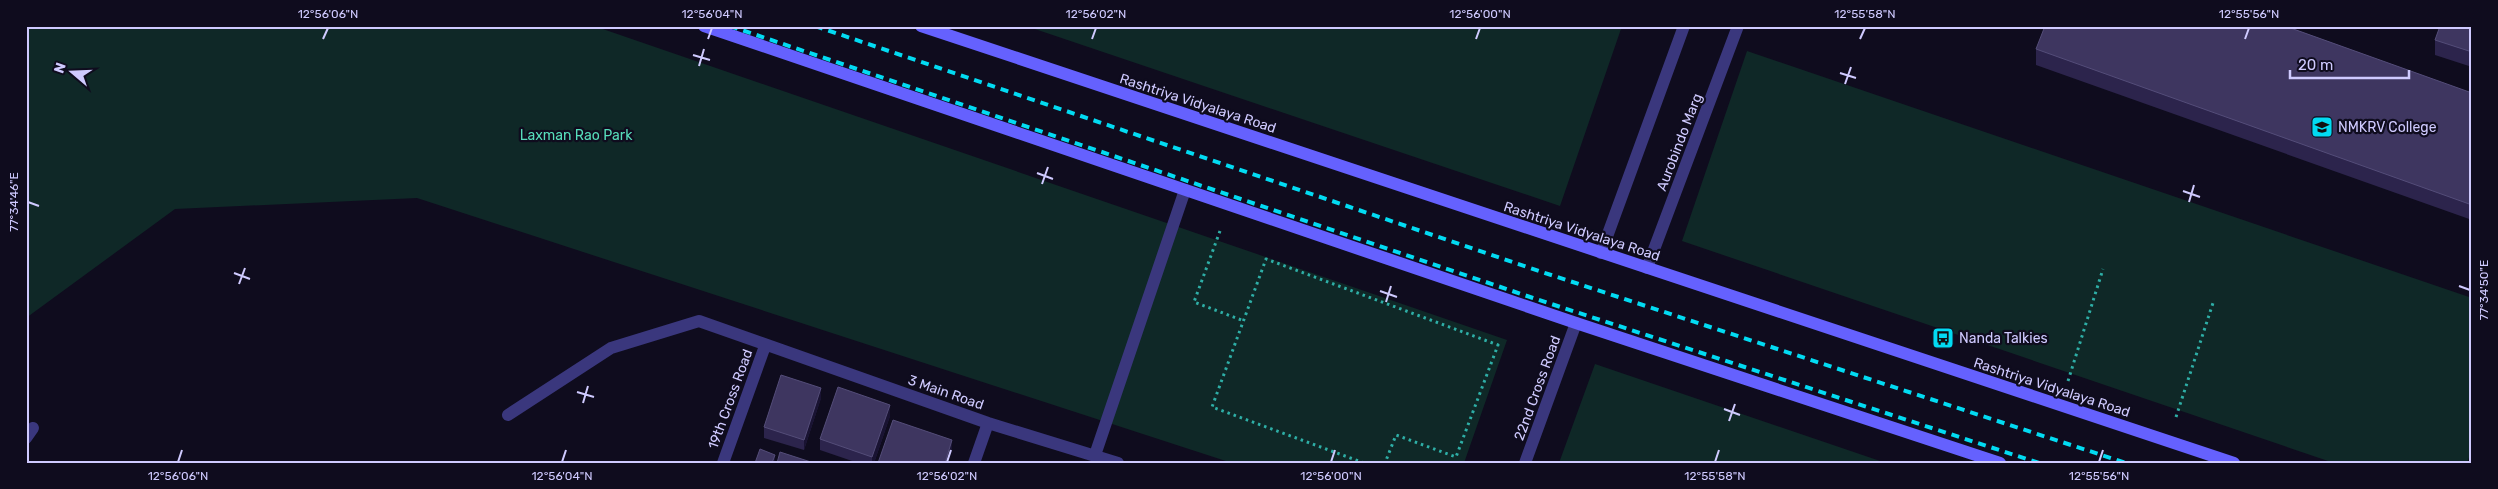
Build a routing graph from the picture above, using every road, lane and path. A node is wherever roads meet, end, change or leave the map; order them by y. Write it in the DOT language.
graph roads {
  1 [pos="704,26"];
  2 [pos="921,26"];
  3 [pos="1684,26"];
  4 [pos="1738,26"];
  5 [pos="1185,190"];
  6 [pos="1230,205"];
  7 [pos="1601,253"];
  8 [pos="1647,268"];
  9 [pos="2103,269"];
  10 [pos="2214,303"];
  11 [pos="1244,321"];
  12 [pos="1576,323"];
  13 [pos="765,346"];
  14 [pos="2060,405"];
  15 [pos="508,415"];
  16 [pos="988,423"];
  17 [pos="2168,441"];
  18 [pos="1094,455"];
  19 [pos="724,463"];
  20 [pos="974,463"];
  21 [pos="1118,463"];
  22 [pos="1364,463"];
  23 [pos="1385,463"];
  24 [pos="1525,463"];
  25 [pos="2000,463"];
  26 [pos="2234,463"];
  1 -- 5 [label="main road"];
  2 -- 7 [label="main road, Rashtriya Vidyalaya Road"];
  3 -- 7 [label="street"];
  4 -- 8 [label="street, Aurobindo Marg"];
  5 -- 6 [label="main road"];
  5 -- 18 [label="street"];
  6 -- 11 [label="path"];
  6 -- 12 [label="main road"];
  7 -- 8 [label="main road, Rashtriya Vidyalaya Road"];
  8 -- 14 [label="main road, Rashtriya Vidyalaya Road"];
  9 -- 14 [label="path"];
  10 -- 17 [label="path"];
  11 -- 22 [label="path"];
  11 -- 23 [label="path"];
  12 -- 24 [label="street, 22nd Cross Road"];
  12 -- 25 [label="main road"];
  13 -- 15 [label="street, 3 Main Road"];
  13 -- 16 [label="street, 3 Main Road"];
  13 -- 19 [label="street, 19th Cross Road"];
  14 -- 17 [label="main road, Rashtriya Vidyalaya Road"];
  16 -- 18 [label="street, 3 Main Road"];
  16 -- 20 [label="street"];
  17 -- 26 [label="main road, Rashtriya Vidyalaya Road"];
  18 -- 21 [label="street, 3 Main Road"];
}
